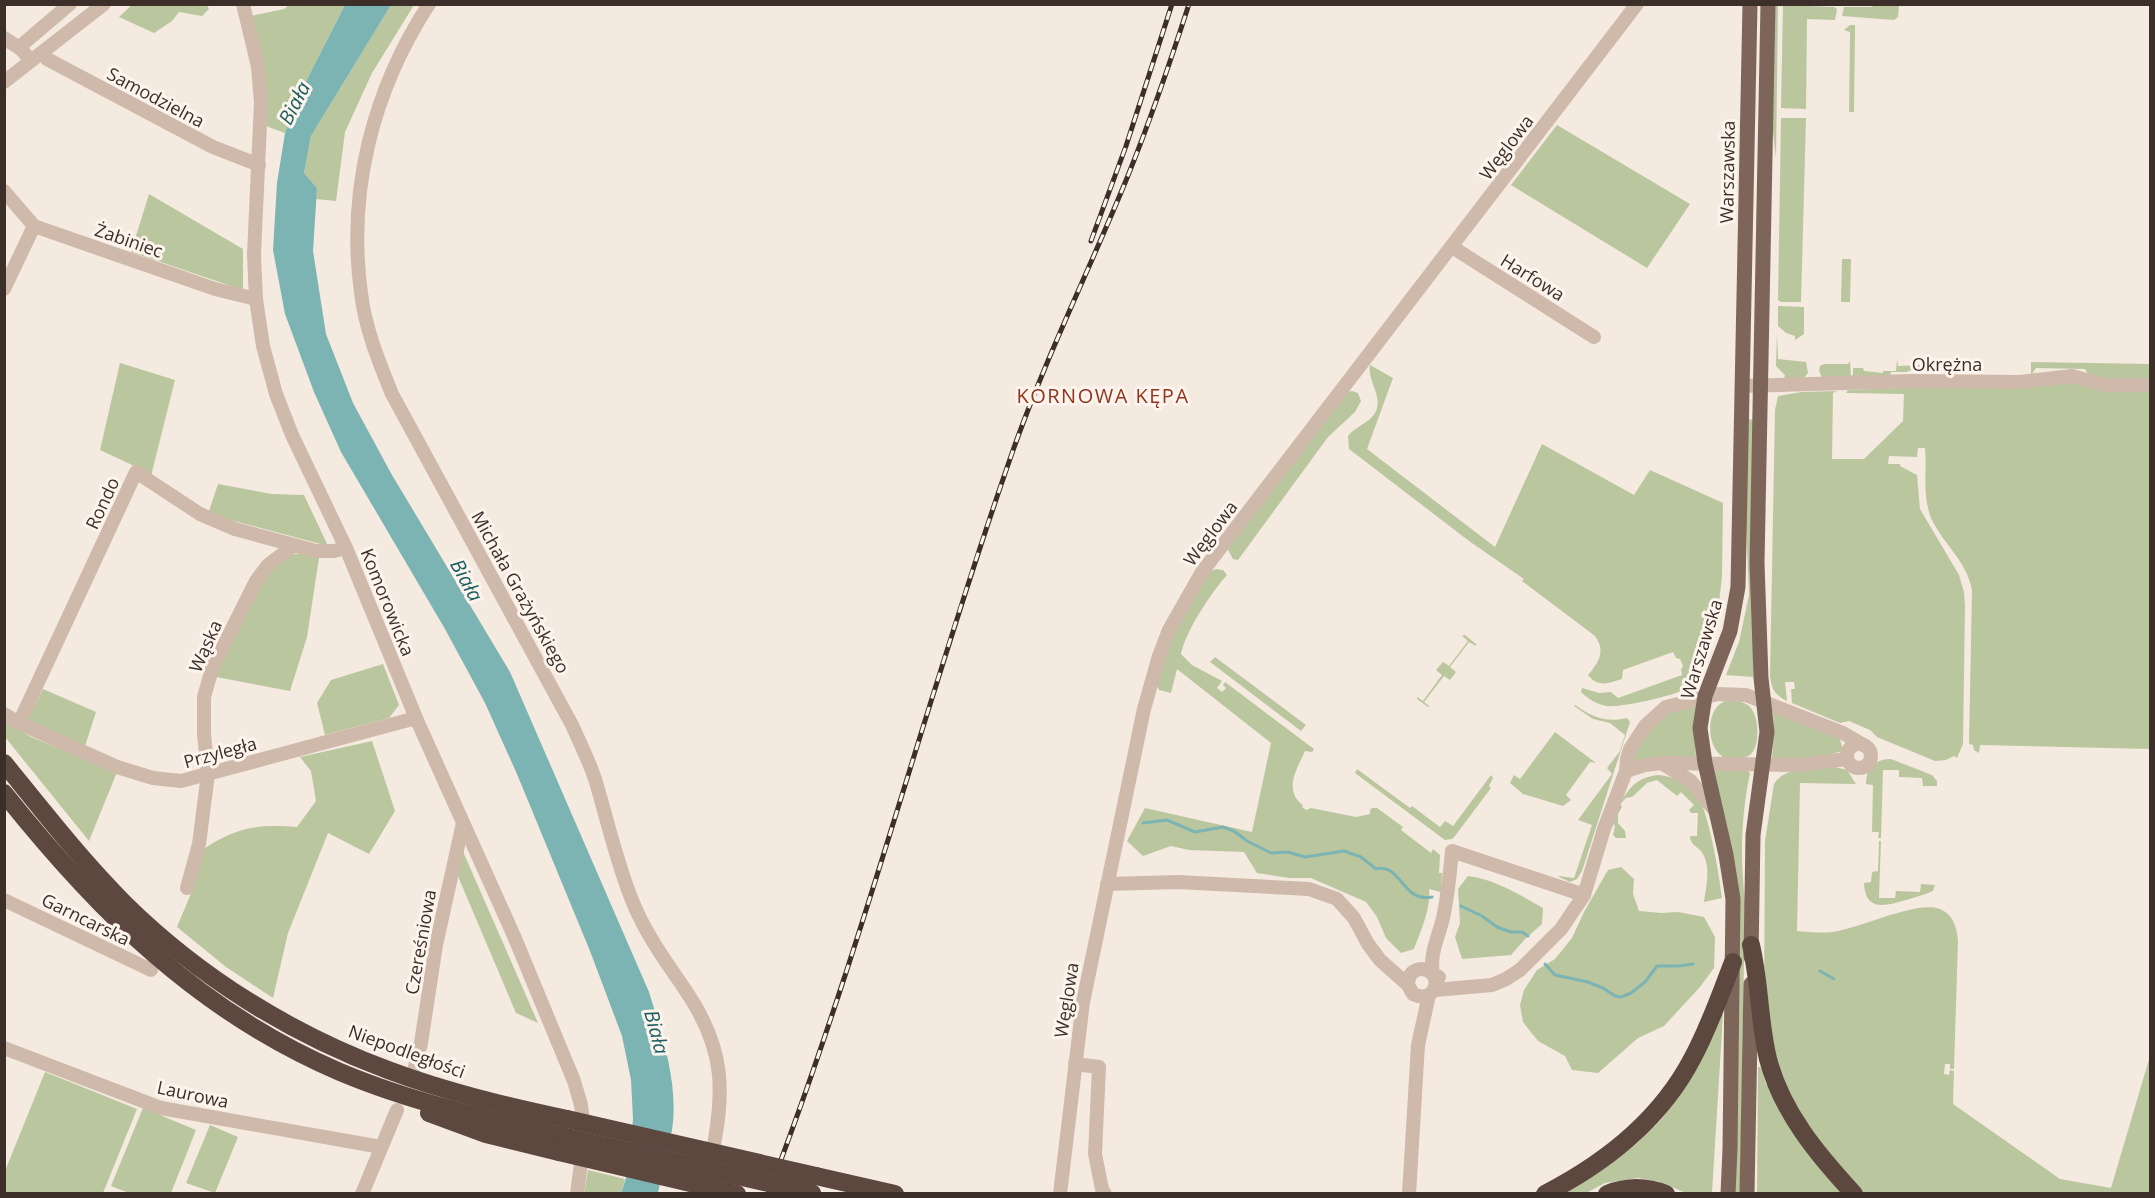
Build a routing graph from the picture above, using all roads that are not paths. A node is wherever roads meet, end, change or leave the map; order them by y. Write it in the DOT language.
graph roads {
  1 [pos="70,4"];
  2 [pos="104,4"];
  3 [pos="243,4"];
  4 [pos="429,4"];
  5 [pos="1637,4"];
  6 [pos="1750,4"];
  7 [pos="1768,4"];
  8 [pos="4,38"];
  9 [pos="21,49"];
  10 [pos="37,57"];
  11 [pos="4,82"];
  12 [pos="259,165"];
  13 [pos="4,191"];
  14 [pos="34,225"];
  15 [pos="1452,247"];
  16 [pos="4,289"];
  17 [pos="256,299"];
  18 [pos="1594,337"];
  19 [pos="1761,385"];
  20 [pos="2151,385"];
  21 [pos="1742,386"];
  22 [pos="293,546"];
  23 [pos="346,548"];
  24 [pos="1705,696"];
  25 [pos="1764,701"];
  26 [pos="4,714"];
  27 [pos="416,717"];
  28 [pos="19,723"];
  29 [pos="1864,746"];
  30 [pos="1847,759"];
  31 [pos="4,763"];
  32 [pos="1662,763"];
  33 [pos="1705,763"];
  34 [pos="1764,765"];
  35 [pos="1626,771"];
  36 [pos="208,774"];
  37 [pos="4,793"];
  38 [pos="1716,812"];
  39 [pos="463,823"];
  40 [pos="1107,884"];
  41 [pos="187,888"];
  42 [pos="1584,895"];
  43 [pos="4,900"];
  44 [pos="1437,935"];
  45 [pos="1751,945"];
  46 [pos="1380,960"];
  47 [pos="1732,962"];
  48 [pos="152,970"];
  49 [pos="1414,971"];
  50 [pos="1433,974"];
  51 [pos="1473,987"];
  52 [pos="1410,990"];
  53 [pos="1432,993"];
  54 [pos="1419,1045"];
  55 [pos="4,1048"];
  56 [pos="1075,1064"];
  57 [pos="415,1067"];
  58 [pos="397,1110"];
  59 [pos="563,1136"];
  60 [pos="381,1147"];
  61 [pos="814,1187"];
  62 [pos="362,1194"];
  63 [pos="577,1194"];
  64 [pos="704,1194"];
  65 [pos="737,1194"];
  66 [pos="895,1194"];
  67 [pos="1060,1194"];
  68 [pos="1105,1194"];
  69 [pos="1409,1194"];
  70 [pos="1545,1194"];
  71 [pos="1607,1194"];
  72 [pos="1666,1194"];
  73 [pos="1728,1194"];
  74 [pos="1747,1194"];
  75 [pos="1854,1194"];
  1 -- 9 [label="street"];
  2 -- 10 [label="street"];
  3 -- 12 [label="street, Komorowicka"];
  4 -- 64 [label="street, Michała Grażyńskiego"];
  5 -- 15 [label="street, Węglowa"];
  6 -- 21 [label="main road, Warszawska"];
  7 -- 19 [label="main road, Warszawska"];
  8 -- 9 [label="street, Samodzielna"];
  9 -- 10 [label="street, Samodzielna"];
  10 -- 11 [label="street"];
  10 -- 12 [label="street, Samodzielna"];
  12 -- 17 [label="street, Komorowicka"];
  13 -- 14 [label="street, Żabiniec"];
  14 -- 16 [label="street"];
  14 -- 17 [label="street, Żabiniec"];
  15 -- 18 [label="street, Harfowa"];
  15 -- 40 [label="street, Węglowa"];
  17 -- 23 [label="street, Komorowicka"];
  19 -- 20 [label="street, Okrężna"];
  19 -- 21 [label="street, Okrężna"];
  19 -- 25 [label="main road, Warszawska"];
  21 -- 24 [label="main road, Warszawska"];
  22 -- 23 [label="street, Rondo"];
  22 -- 28 [label="street, Rondo"];
  22 -- 36 [label="street, Wąska"];
  23 -- 27 [label="street, Komorowicka"];
  24 -- 25 [label="street"];
  24 -- 33 [label="main road, Warszawska"];
  24 -- 35 [label="street"];
  25 -- 29 [label="street"];
  25 -- 34 [label="main road, Warszawska"];
  26 -- 28 [label="street, Przyległa"];
  27 -- 36 [label="street, Przyległa"];
  27 -- 39 [label="street, Komorowicka"];
  28 -- 36 [label="street, Przyległa"];
  29 -- 30 [label="street"];
  29 -- 30 [label="street"];
  30 -- 34 [label="street"];
  31 -- 59 [label="highway, Niepodległości"];
  32 -- 33 [label="street"];
  32 -- 35 [label="street"];
  32 -- 38 [label="street"];
  33 -- 34 [label="street"];
  33 -- 38 [label="main road, Warszawska"];
  34 -- 45 [label="main road, Warszawska"];
  35 -- 42 [label="street"];
  36 -- 41 [label="street, Wąska"];
  37 -- 59 [label="highway, Niepodległości"];
  38 -- 47 [label="main road, Warszawska"];
  39 -- 57 [label="street, Czereśniowa"];
  39 -- 63 [label="street, Komorowicka"];
  40 -- 46 [label="street"];
  40 -- 56 [label="street, Węglowa"];
  42 -- 44 [label="street"];
  42 -- 51 [label="street"];
  43 -- 48 [label="street, Garncarska"];
  44 -- 49 [label="street"];
  44 -- 50 [label="street"];
  45 -- 74 [label="main road, Warszawska"];
  45 -- 75 [label="highway"];
  46 -- 49 [label="street"];
  46 -- 52 [label="street"];
  47 -- 70 [label="highway"];
  47 -- 73 [label="main road, Warszawska"];
  49 -- 50 [label="street"];
  49 -- 52 [label="street"];
  50 -- 51 [label="street"];
  50 -- 53 [label="street"];
  51 -- 53 [label="street"];
  52 -- 53 [label="street"];
  52 -- 54 [label="street"];
  53 -- 54 [label="street"];
  54 -- 69 [label="street"];
  55 -- 60 [label="street, Laurowa"];
  56 -- 67 [label="street, Węglowa"];
  56 -- 68 [label="street"];
  58 -- 60 [label="street"];
  59 -- 61 [label="highway, Niepodległości, bridge"];
  59 -- 65 [label="highway, bridge"];
  60 -- 62 [label="street"];
  61 -- 66 [label="highway, Niepodległości"];
  71 -- 72 [label="highway"];
}
